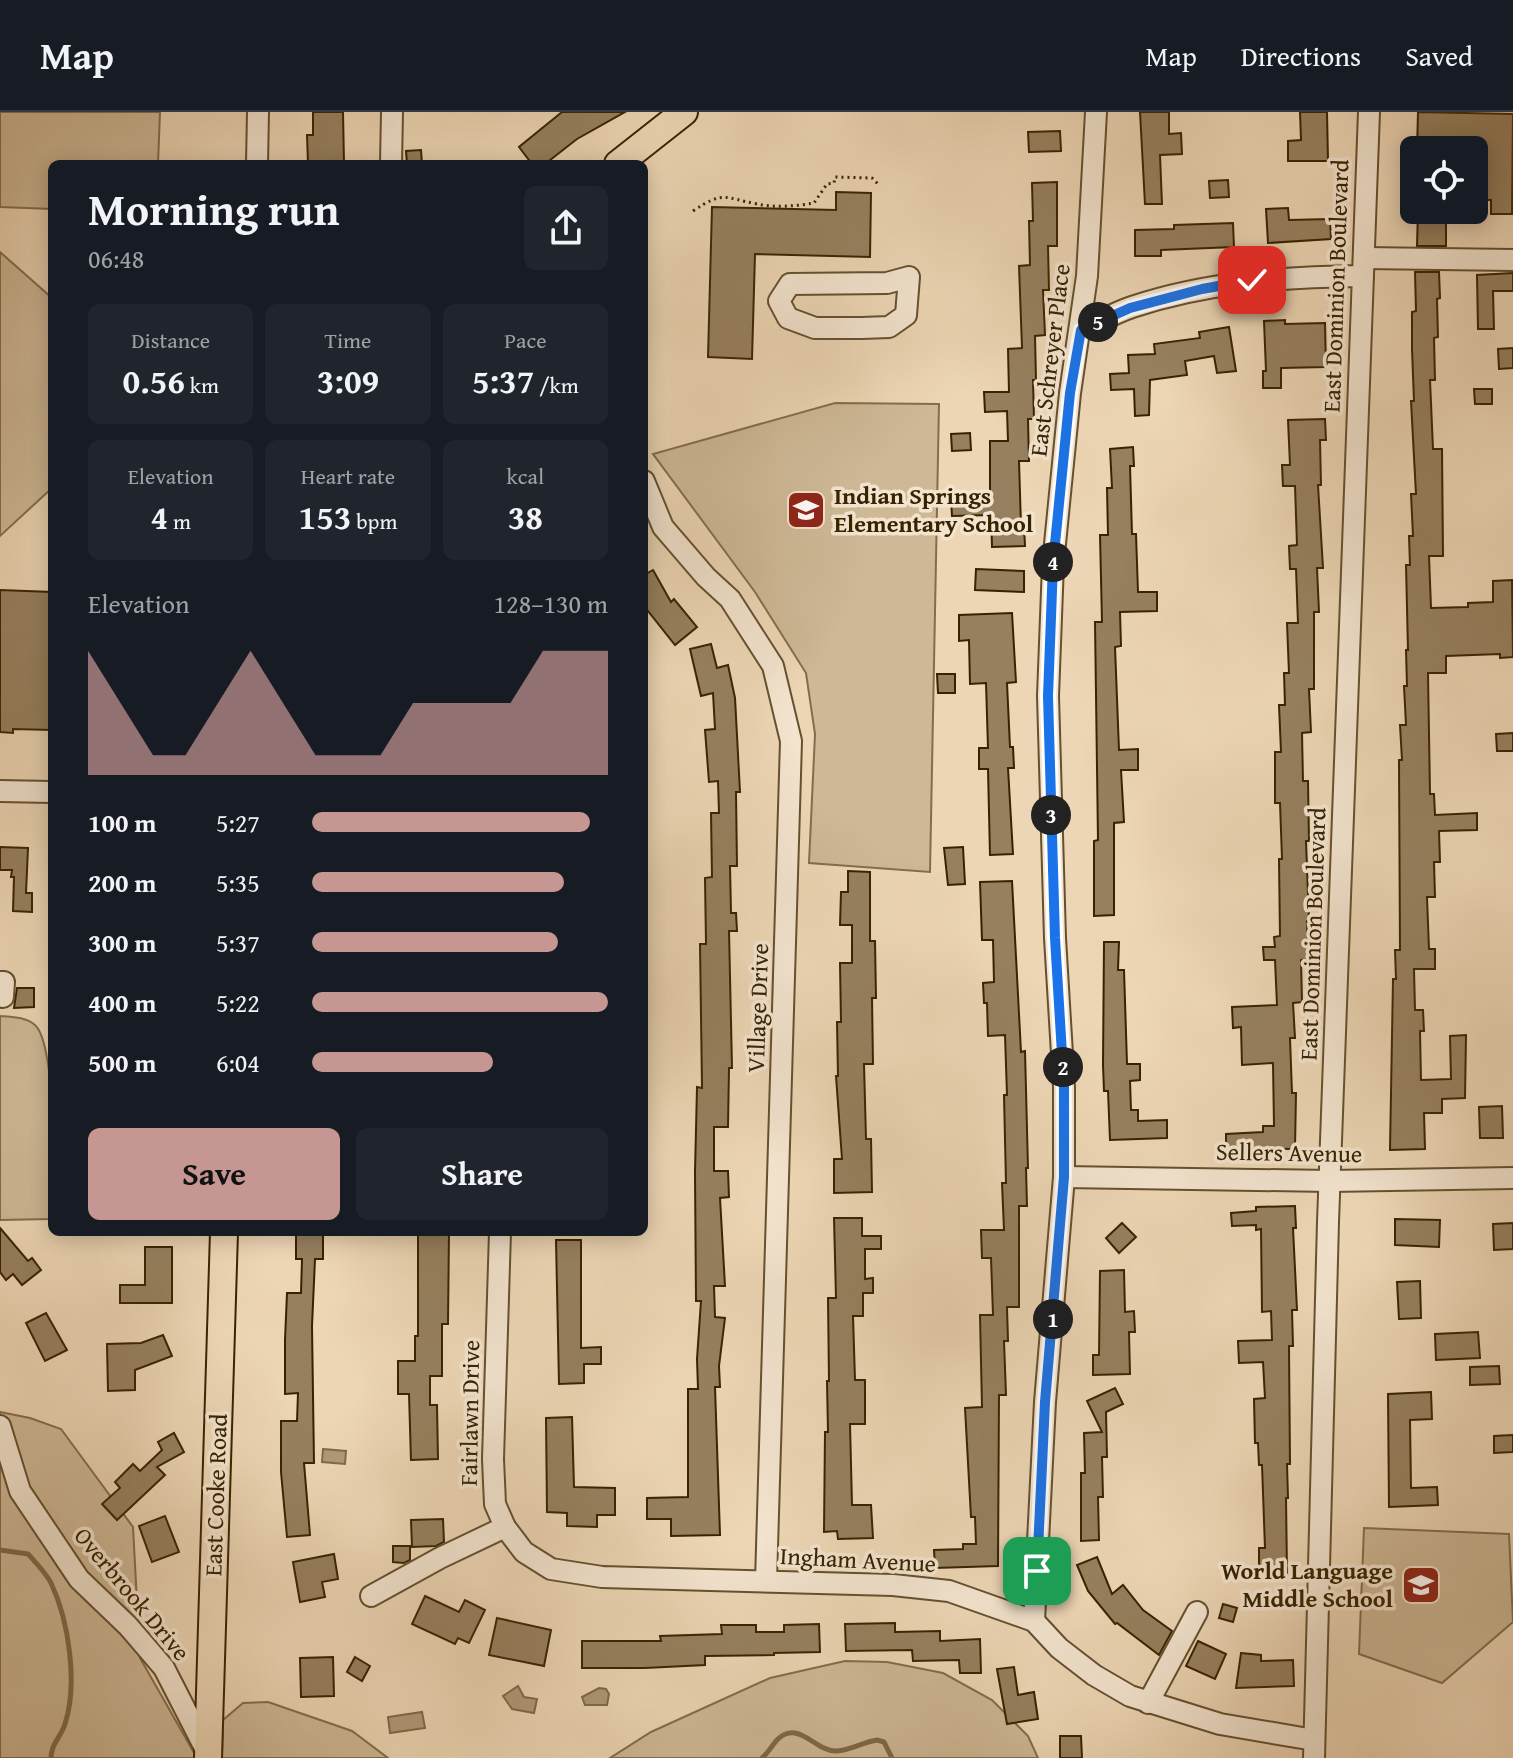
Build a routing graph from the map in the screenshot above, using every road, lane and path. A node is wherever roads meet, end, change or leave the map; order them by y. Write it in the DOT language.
graph roads {
  1 [pos="258,112"];
  2 [pos="392,112"];
  3 [pos="684,112"];
  4 [pos="1096,112"];
  5 [pos="1369,112"];
  6 [pos="257,160"];
  7 [pos="391,160"];
  8 [pos="623,160"];
  9 [pos="879,185"];
  10 [pos="693,211"];
  11 [pos="1513,260"];
  12 [pos="1364,267"];
  13 [pos="909,277"];
  14 [pos="1081,330"];
  15 [pos="648,496"];
  16 [pos="0,791"];
  17 [pos="48,792"];
  18 [pos="1064,1177"];
  19 [pos="1513,1178"];
  20 [pos="1330,1181"];
  21 [pos="224,1236"];
  22 [pos="500,1236"];
  23 [pos="0,1426"];
  24 [pos="505,1527"];
  25 [pos="602,1577"];
  26 [pos="766,1581"];
  27 [pos="371,1596"];
  28 [pos="1197,1612"];
  29 [pos="1034,1621"];
  30 [pos="1148,1703"];
  31 [pos="1314,1749"];
  32 [pos="208,1755"];
  1 -- 6 [label="street"];
  2 -- 7 [label="street"];
  3 -- 8 [label="main road"];
  4 -- 14 [label="street, East Schreyer Place"];
  5 -- 12 [label="street, East Dominion Boulevard"];
  9 -- 10 [label="path"];
  11 -- 12 [label="street"];
  12 -- 14 [label="street"];
  12 -- 20 [label="street, East Dominion Boulevard"];
  13 -- 13 [label="street"];
  14 -- 18 [label="street, East Schreyer Place"];
  15 -- 26 [label="street, Village Drive"];
  16 -- 17 [label="street"];
  18 -- 20 [label="street, Sellers Avenue"];
  18 -- 29 [label="street, East Schreyer Place"];
  19 -- 20 [label="street, Sellers Avenue"];
  20 -- 31 [label="street, East Dominion Boulevard"];
  21 -- 32 [label="main road, East Cooke Road"];
  22 -- 24 [label="street, Fairlawn Drive"];
  23 -- 32 [label="street, Overbrook Drive"];
  24 -- 25 [label="street, Fairlawn Drive"];
  24 -- 27 [label="street"];
  25 -- 26 [label="street, Ingham Avenue"];
  26 -- 29 [label="street, Ingham Avenue"];
  28 -- 30 [label="street"];
  29 -- 30 [label="street, Ingham Avenue"];
  30 -- 31 [label="street, Ingham Avenue"];
}
